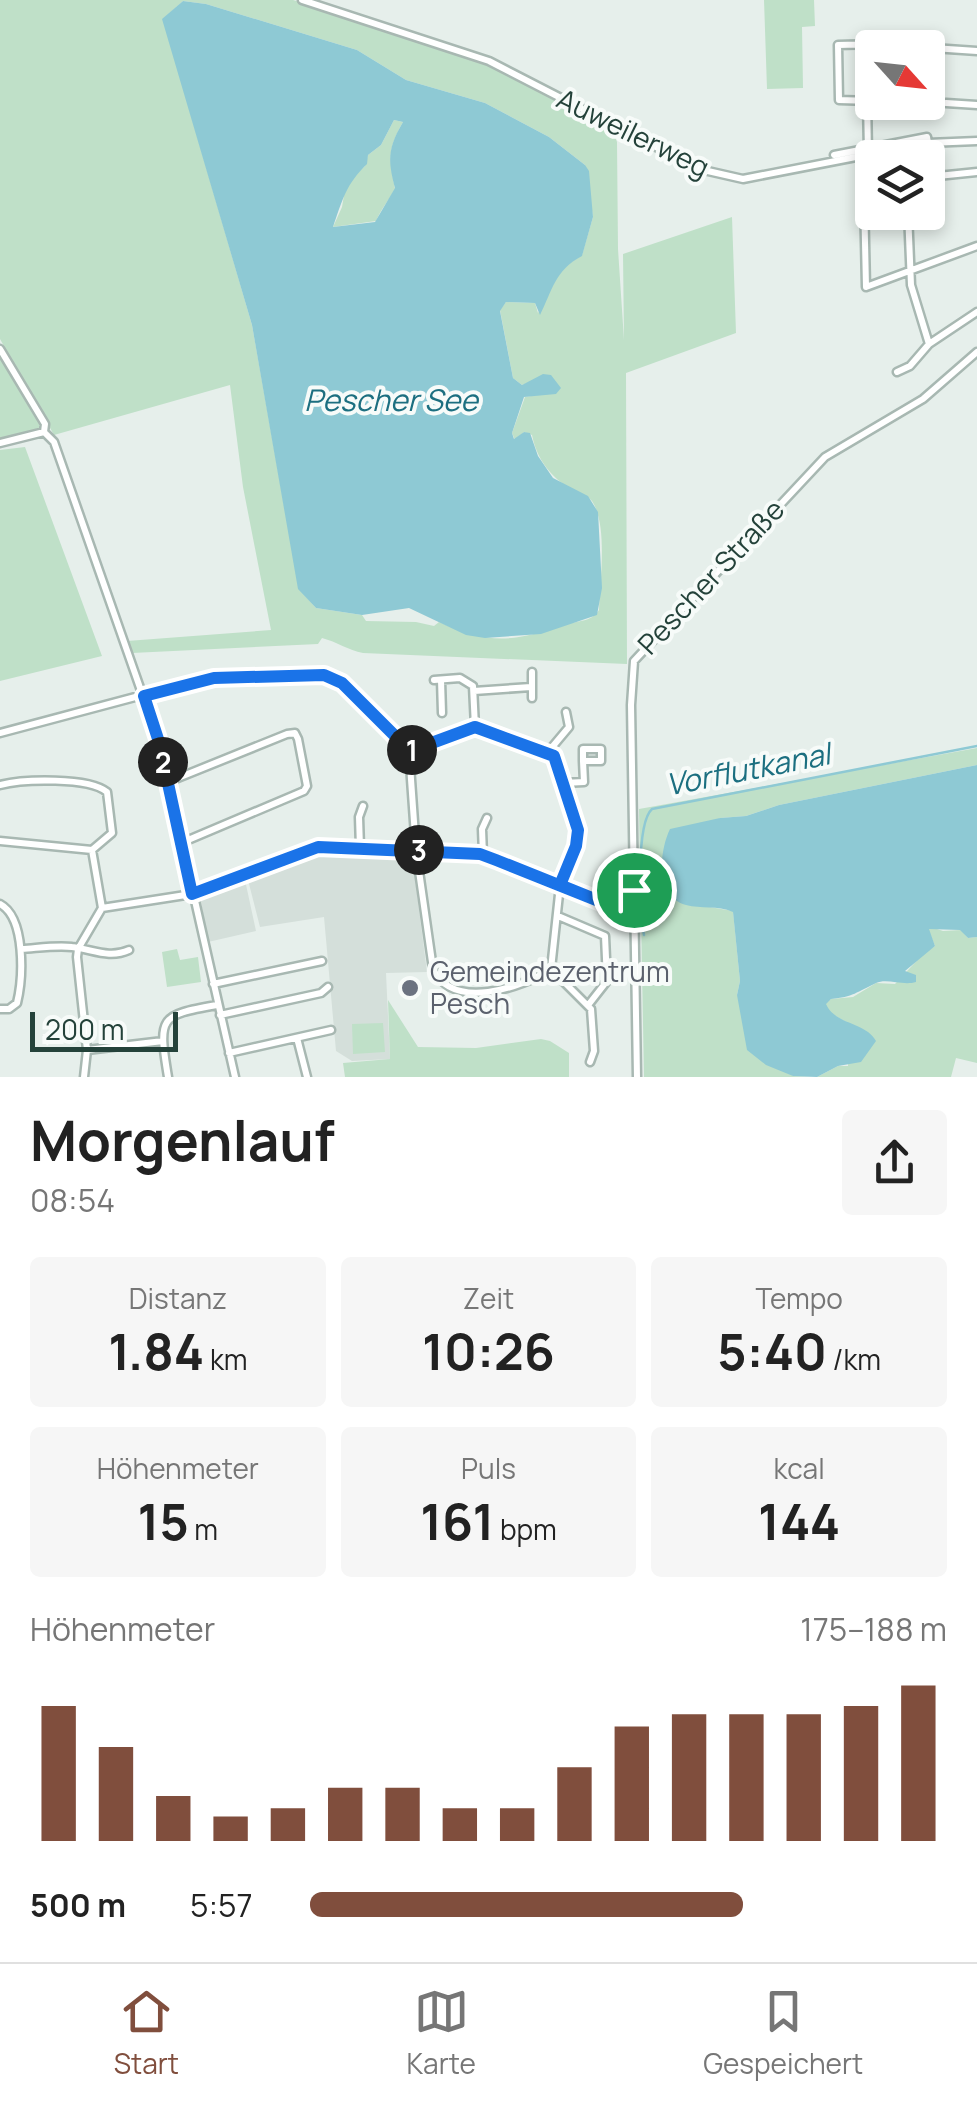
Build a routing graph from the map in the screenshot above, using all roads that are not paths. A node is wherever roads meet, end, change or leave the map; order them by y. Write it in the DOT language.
graph roads {
  1 [pos="302,0"];
  2 [pos="855,44"];
  3 [pos="945,47"];
  4 [pos="977,50"];
  5 [pos="855,102"];
  6 [pos="946,104"];
  7 [pos="977,105"];
  8 [pos="977,141"];
  9 [pos="945,142"];
  10 [pos="855,153"];
  11 [pos="855,154"];
  12 [pos="834,155"];
  13 [pos="977,172"];
  14 [pos="945,175"];
  15 [pos="865,230"];
  16 [pos="909,230"];
  17 [pos="977,247"];
  18 [pos="910,270"];
  19 [pos="977,312"];
  20 [pos="930,344"];
  21 [pos="0,349"];
  22 [pos="977,352"];
  23 [pos="897,372"];
  24 [pos="44,432"];
  25 [pos="0,443"];
  26 [pos="532,672"];
  27 [pos="531,687"];
  28 [pos="474,691"];
  29 [pos="144,696"];
  30 [pos="532,698"];
  31 [pos="566,712"];
  32 [pos="442,713"];
  33 [pos="475,727"];
  34 [pos="0,733"];
  35 [pos="410,751"];
  36 [pos="548,752"];
  37 [pos="583,761"];
  38 [pos="168,782"];
  39 [pos="563,783"];
  40 [pos="0,785"];
  41 [pos="363,806"];
  42 [pos="487,818"];
  43 [pos="0,841"];
  44 [pos="181,843"];
  45 [pos="360,848"];
  46 [pos="92,850"];
  47 [pos="416,850"];
  48 [pos="483,855"];
  49 [pos="560,885"];
  50 [pos="634,890"];
  51 [pos="192,894"];
  52 [pos="0,904"];
  53 [pos="612,906"];
  54 [pos="102,908"];
  55 [pos="634,913"];
  56 [pos="558,916"];
  57 [pos="78,948"];
  58 [pos="22,949"];
  59 [pos="129,950"];
  60 [pos="322,961"];
  61 [pos="551,969"];
  62 [pos="213,984"];
  63 [pos="328,987"];
  64 [pos="589,1004"];
  65 [pos="218,1005"];
  66 [pos="0,1009"];
  67 [pos="220,1016"];
  68 [pos="331,1030"];
  69 [pos="297,1038"];
  70 [pos="163,1041"];
  71 [pos="88,1050"];
  72 [pos="229,1053"];
  73 [pos="590,1062"];
  74 [pos="84,1077"];
  75 [pos="168,1077"];
  76 [pos="235,1077"];
  77 [pos="307,1077"];
  78 [pos="637,1077"];
  1 -- 11 [label="street, Auweilerweg"];
  2 -- 5 [label="street"];
  3 -- 4 [label="street"];
  6 -- 7 [label="street"];
  8 -- 9 [label="street, Auweilerweg"];
  10 -- 12 [label="street"];
  13 -- 14 [label="street"];
  15 -- 18 [label="street"];
  16 -- 18 [label="street"];
  17 -- 18 [label="street"];
  18 -- 20 [label="street"];
  19 -- 20 [label="street"];
  20 -- 23 [label="street"];
  21 -- 24 [label="street"];
  22 -- 50 [label="street, Pescher Straße"];
  24 -- 25 [label="street"];
  24 -- 29 [label="street"];
  26 -- 27 [label="street"];
  27 -- 28 [label="street"];
  27 -- 30 [label="street"];
  28 -- 32 [label="street"];
  28 -- 33 [label="street"];
  29 -- 34 [label="street"];
  29 -- 35 [label="street"];
  29 -- 38 [label="street"];
  31 -- 36 [label="street"];
  33 -- 35 [label="street"];
  33 -- 36 [label="street"];
  35 -- 47 [label="street"];
  36 -- 39 [label="street"];
  37 -- 39 [label="street"];
  38 -- 44 [label="street"];
  38 -- 44 [label="street"];
  39 -- 49 [label="street"];
  40 -- 46 [label="street"];
  41 -- 45 [label="street"];
  42 -- 48 [label="street"];
  43 -- 46 [label="street"];
  44 -- 51 [label="street"];
  45 -- 47 [label="street"];
  45 -- 51 [label="street"];
  46 -- 54 [label="street"];
  47 -- 48 [label="street"];
  47 -- 61 [label="street"];
  48 -- 49 [label="street"];
  49 -- 53 [label="street"];
  49 -- 56 [label="street"];
  50 -- 53 [label="street"];
  50 -- 55 [label="street, Pescher Straße"];
  51 -- 54 [label="street"];
  51 -- 62 [label="street"];
  52 -- 58 [label="street"];
  53 -- 55 [label="street"];
  54 -- 57 [label="street"];
  55 -- 78 [label="street, Pescher Straße"];
  56 -- 61 [label="street"];
  56 -- 64 [label="street"];
  57 -- 58 [label="street"];
  57 -- 59 [label="street"];
  57 -- 71 [label="street"];
  58 -- 66 [label="street"];
  60 -- 62 [label="street"];
  61 -- 64 [label="street"];
  62 -- 65 [label="street"];
  63 -- 67 [label="street"];
  64 -- 73 [label="street"];
  65 -- 67 [label="street"];
  65 -- 70 [label="street"];
  67 -- 72 [label="street"];
  68 -- 69 [label="street"];
  69 -- 72 [label="street"];
  69 -- 77 [label="street"];
  70 -- 71 [label="street"];
  70 -- 75 [label="street"];
  71 -- 74 [label="street"];
  72 -- 76 [label="street"];
}
